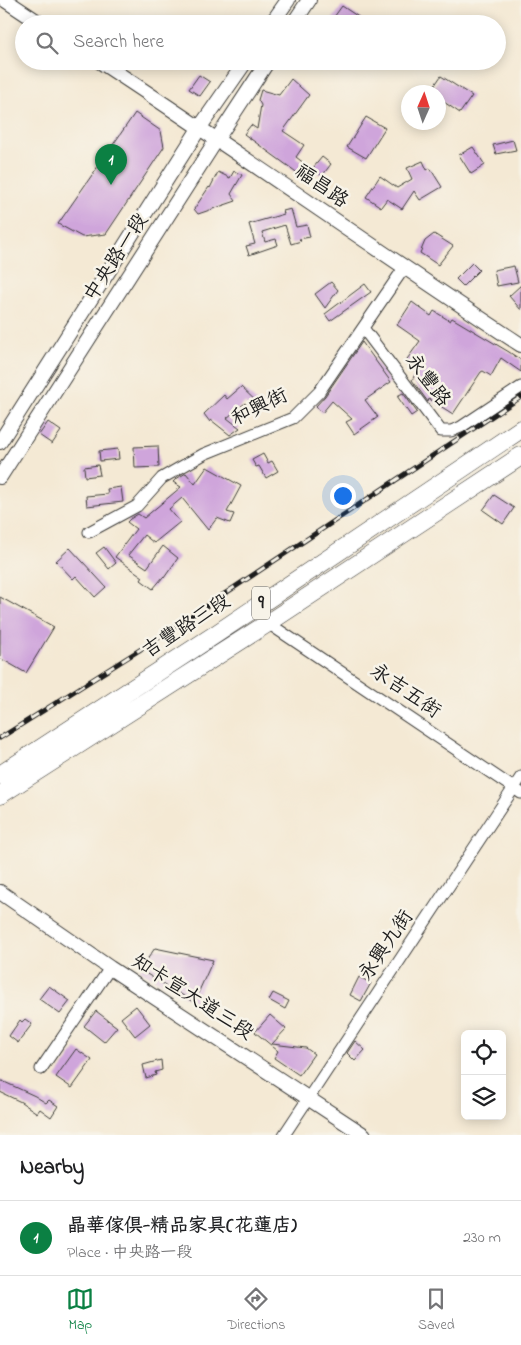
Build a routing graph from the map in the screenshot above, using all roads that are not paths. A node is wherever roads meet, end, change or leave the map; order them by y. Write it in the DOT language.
graph roads {
  1 [pos="4,0"];
  2 [pos="288,0"];
  3 [pos="309,0"];
  4 [pos="27,15"];
  5 [pos="277,15"];
  6 [pos="299,15"];
  7 [pos="113,70"];
  8 [pos="240,70"];
  9 [pos="262,70"];
  10 [pos="200,127"];
  11 [pos="217,138"];
  12 [pos="404,268"];
  13 [pos="363,328"];
  14 [pos="521,345"];
  15 [pos="521,387"];
  16 [pos="521,429"];
  17 [pos="0,442"];
  18 [pos="16,452"];
  19 [pos="521,456"];
  20 [pos="0,477"];
  21 [pos="88,532"];
  22 [pos="268,623"];
  23 [pos="0,775"];
  24 [pos="521,777"];
  25 [pos="517,790"];
  26 [pos="0,795"];
  27 [pos="0,892"];
  28 [pos="110,968"];
  29 [pos="41,1070"];
  30 [pos="308,1098"];
  31 [pos="284,1135"];
  32 [pos="364,1135"];
  1 -- 4 [label="street"];
  2 -- 5 [label="street"];
  3 -- 6 [label="street"];
  7 -- 10 [label="street, 福昌路"];
  8 -- 10 [label="street, 中央路一段"];
  9 -- 11 [label="street, 中央路一段"];
  10 -- 11 [label="street, 福昌路"];
  10 -- 17 [label="street, 中央路一段"];
  11 -- 12 [label="street, 福昌路"];
  11 -- 18 [label="street, 中央路一段"];
  12 -- 13 [label="street, 和興街"];
  12 -- 14 [label="street, 福昌路"];
  13 -- 15 [label="street, 永豐路"];
  13 -- 21 [label="street, 和興街"];
  16 -- 23 [label="main road, 吉豐路三段 / 9"];
  17 -- 18 [label="street"];
  18 -- 20 [label="street, 中央路一段"];
  19 -- 22 [label="main road, 吉豐路三段 / 9"];
  22 -- 25 [label="street, 永吉五街"];
  22 -- 26 [label="main road, 吉豐路三段 / 9"];
  24 -- 25 [label="street, 永興九街"];
  25 -- 30 [label="street, 永興九街"];
  27 -- 28 [label="street, 知卡宣大道三段"];
  28 -- 29 [label="street"];
  28 -- 30 [label="street, 知卡宣大道三段"];
  30 -- 31 [label="street, 永興九街"];
  30 -- 32 [label="street, 知卡宣大道三段"];
}
